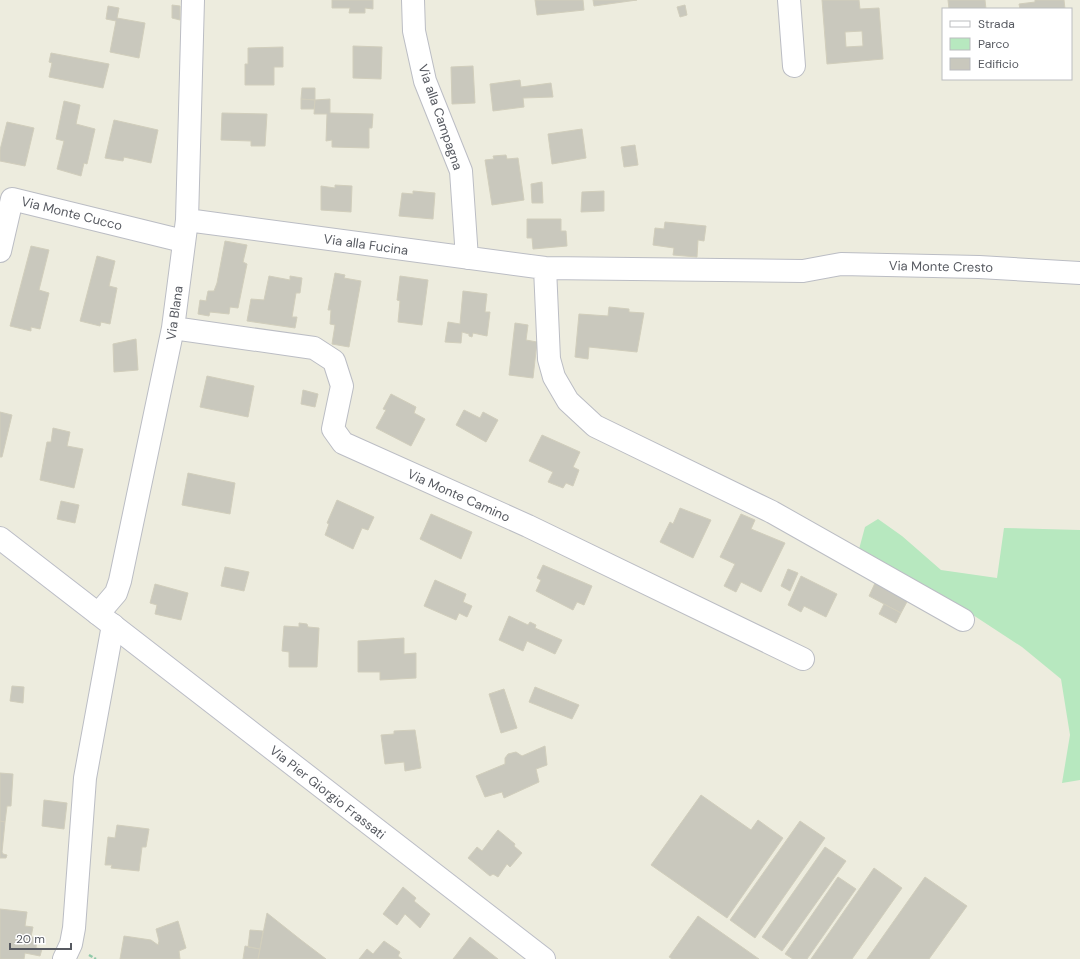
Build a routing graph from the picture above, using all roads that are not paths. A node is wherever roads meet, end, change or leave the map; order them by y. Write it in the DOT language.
graph roads {
  1 [pos="194,0"];
  2 [pos="413,0"];
  3 [pos="789,0"];
  4 [pos="794,66"];
  5 [pos="187,220"];
  6 [pos="183,242"];
  7 [pos="0,251"];
  8 [pos="468,258"];
  9 [pos="545,268"];
  10 [pos="1080,273"];
  11 [pos="173,328"];
  12 [pos="0,538"];
  13 [pos="106,620"];
  14 [pos="963,620"];
  15 [pos="803,659"];
  16 [pos="64,959"];
  17 [pos="544,959"];
  1 -- 5 [label="street, Via Blana"];
  2 -- 8 [label="street, Via alla Campagna"];
  3 -- 4 [label="street"];
  5 -- 6 [label="street, Via Blana"];
  5 -- 8 [label="street, Via alla Fucina"];
  6 -- 7 [label="street, Via Monte Cucco"];
  6 -- 11 [label="street, Via Blana"];
  8 -- 9 [label="street, Via alla Fucina"];
  9 -- 10 [label="street, Via Monte Cresto"];
  9 -- 14 [label="street"];
  11 -- 13 [label="street, Via Blana"];
  11 -- 15 [label="street, Via Monte Camino"];
  12 -- 13 [label="street, Via Pier Giorgio Frassati"];
  13 -- 16 [label="street"];
  13 -- 17 [label="street, Via Pier Giorgio Frassati"];
}
